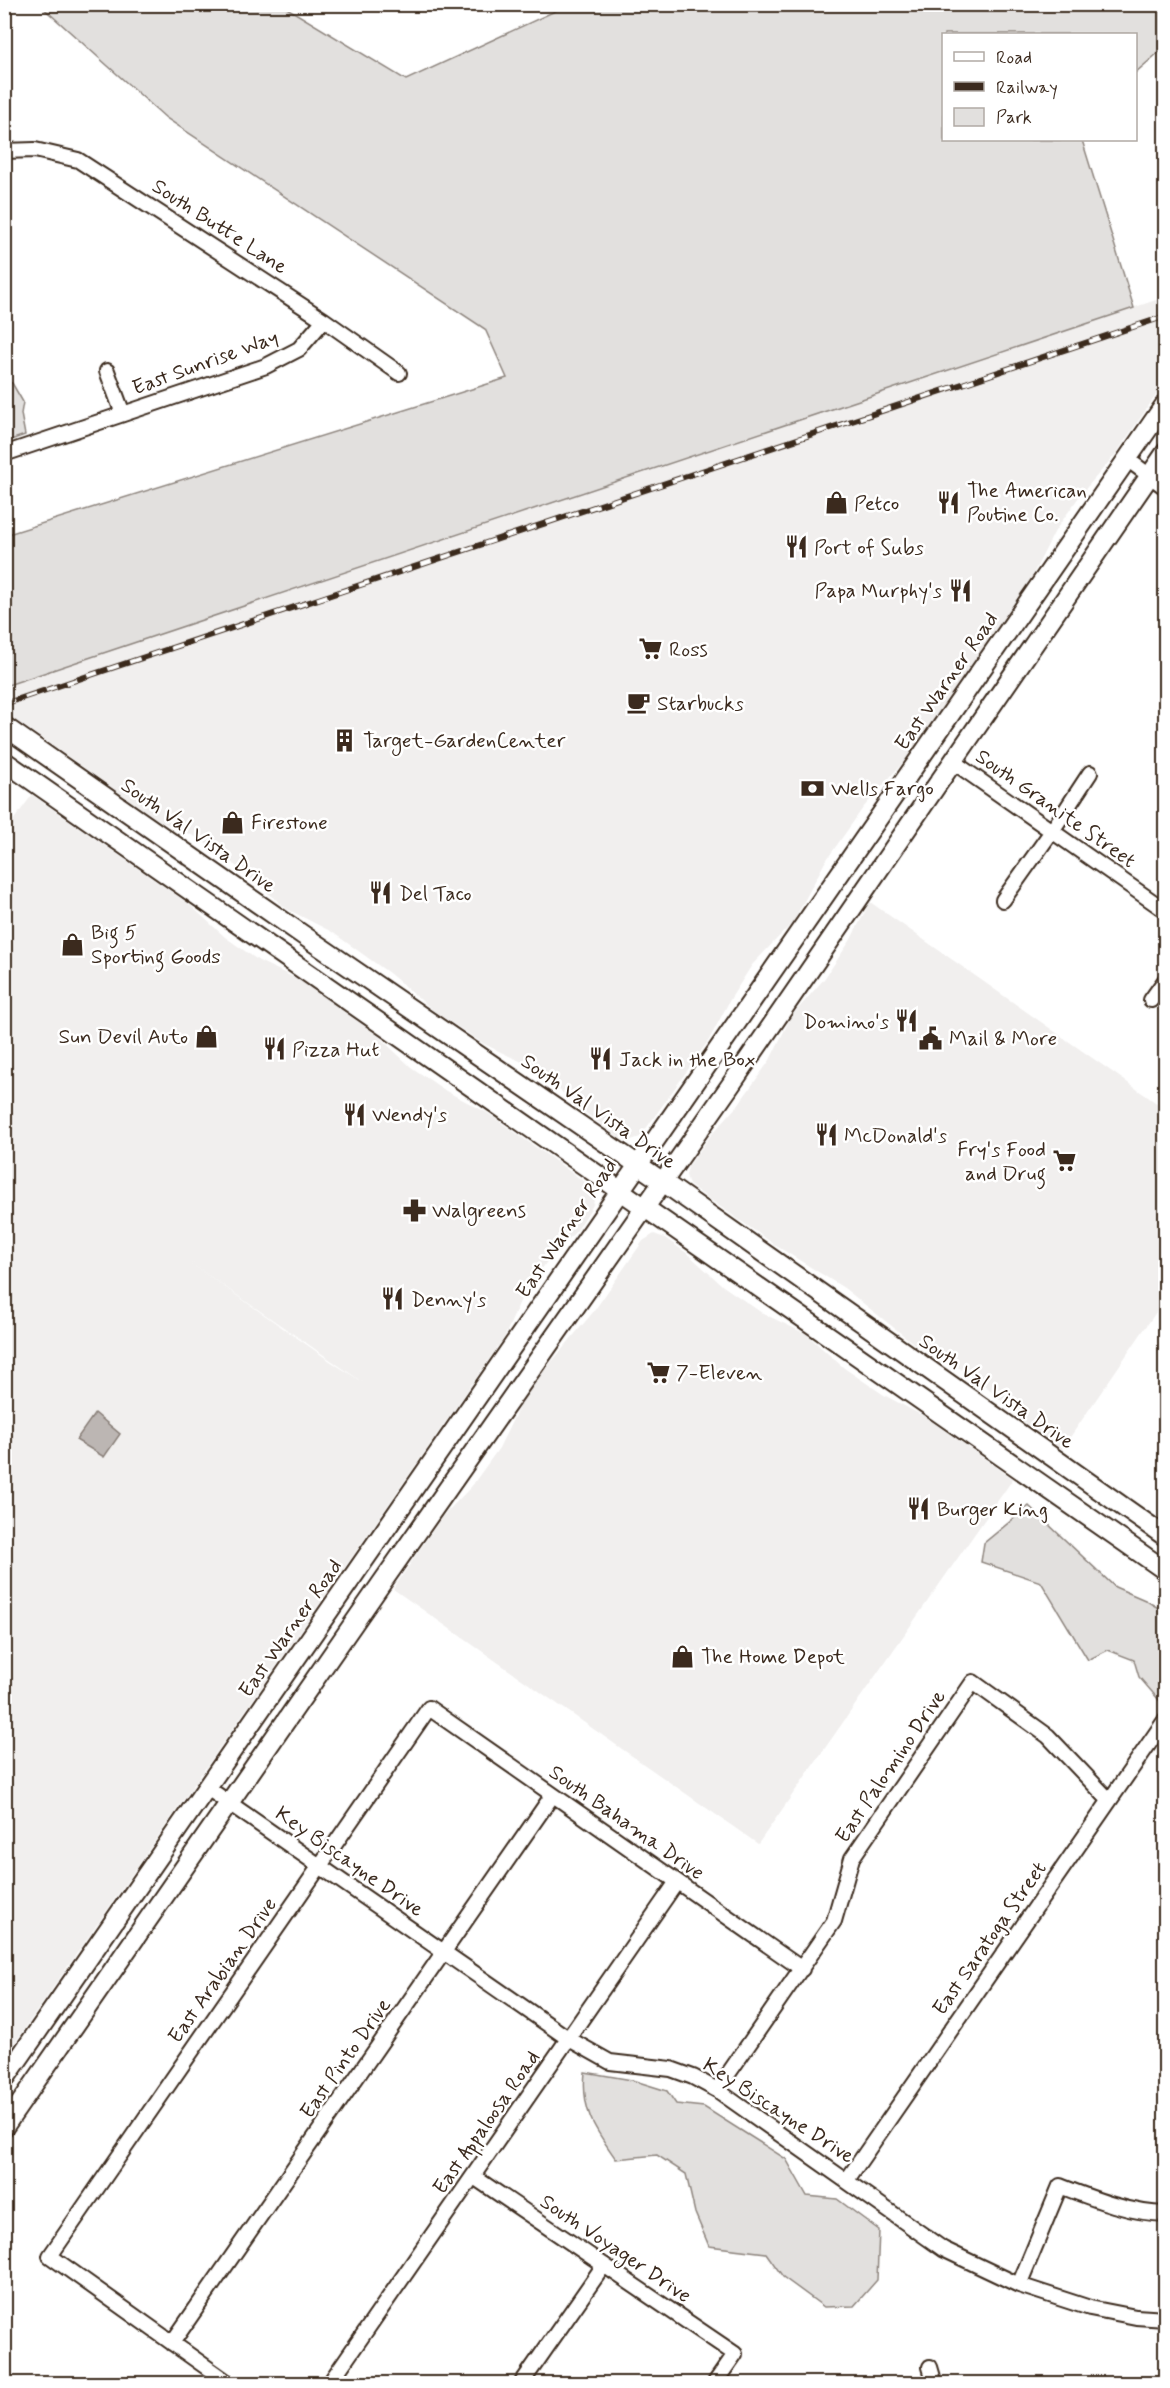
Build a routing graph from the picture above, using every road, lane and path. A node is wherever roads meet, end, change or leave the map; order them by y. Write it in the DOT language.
graph roads {
  1 [pos="4,151"];
  2 [pos="324,320"];
  3 [pos="107,371"];
  4 [pos="399,373"];
  5 [pos="1166,403"];
  6 [pos="123,414"];
  7 [pos="1166,452"];
  8 [pos="4,454"];
  9 [pos="1126,459"];
  10 [pos="1150,475"];
  11 [pos="1166,488"];
  12 [pos="1054,564"];
  13 [pos="1077,580"];
  14 [pos="990,657"];
  15 [pos="4,726"];
  16 [pos="51,759"];
  17 [pos="4,761"];
  18 [pos="952,761"];
  19 [pos="1090,772"];
  20 [pos="34,783"];
  21 [pos="1052,831"];
  22 [pos="825,895"];
  23 [pos="1003,900"];
  24 [pos="850,911"];
  25 [pos="1166,911"];
  26 [pos="303,935"];
  27 [pos="287,958"];
  28 [pos="1166,979"];
  29 [pos="1151,1000"];
  30 [pos="637,1164"];
  31 [pos="663,1182"];
  32 [pos="619,1191"];
  33 [pos="645,1208"];
  34 [pos="926,1369"];
  35 [pos="909,1392"];
  36 [pos="472,1405"];
  37 [pos="495,1421"];
  38 [pos="1166,1537"];
  39 [pos="376,1544"];
  40 [pos="398,1559"];
  41 [pos="1166,1571"];
  42 [pos="429,1708"];
  43 [pos="1166,1719"];
  44 [pos="206,1787"];
  45 [pos="552,1796"];
  46 [pos="1109,1800"];
  47 [pos="230,1803"];
  48 [pos="319,1865"];
  49 [pos="676,1883"];
  50 [pos="444,1953"];
  51 [pos="802,1969"];
  52 [pos="568,2039"];
  53 [pos="4,2080"];
  54 [pos="717,2090"];
  55 [pos="4,2127"];
  56 [pos="474,2177"];
  57 [pos="847,2180"];
  58 [pos="1166,2214"];
  59 [pos="604,2265"];
  60 [pos="1019,2285"];
  61 [pos="1166,2319"];
  62 [pos="172,2343"];
  63 [pos="930,2367"];
  64 [pos="230,2384"];
  65 [pos="330,2384"];
  66 [pos="521,2384"];
  67 [pos="714,2384"];
  68 [pos="935,2384"];
  1 -- 2 [label="street, South Butte Lane"];
  2 -- 4 [label="street, South Butte Lane"];
  2 -- 6 [label="street, East Sunrise Way"];
  3 -- 6 [label="street, East Sunrise Way"];
  5 -- 9 [label="main road, East Warner Road"];
  6 -- 8 [label="street, East Sunrise Way"];
  7 -- 10 [label="main road"];
  9 -- 10 [label="street"];
  9 -- 12 [label="main road, East Warner Road"];
  10 -- 11 [label="street"];
  10 -- 13 [label="main road"];
  12 -- 13 [label="main road"];
  12 -- 14 [label="main road, East Warner Road"];
  13 -- 18 [label="main road"];
  14 -- 18 [label="main road"];
  14 -- 22 [label="main road, East Warner Road"];
  15 -- 16 [label="main road, South Val Vista Drive"];
  16 -- 20 [label="main road"];
  16 -- 26 [label="main road, South Val Vista Drive"];
  17 -- 20 [label="main road"];
  18 -- 21 [label="street, South Granite Street"];
  18 -- 24 [label="main road"];
  19 -- 21 [label="street"];
  20 -- 27 [label="main road"];
  21 -- 23 [label="street"];
  21 -- 25 [label="street, South Granite Street"];
  22 -- 24 [label="main road"];
  22 -- 30 [label="main road, East Warner Road"];
  24 -- 31 [label="main road"];
  26 -- 27 [label="main road"];
  26 -- 30 [label="main road, South Val Vista Drive"];
  27 -- 32 [label="main road"];
  28 -- 29 [label="street"];
  30 -- 31 [label="main road, South Val Vista Drive"];
  30 -- 32 [label="main road, East Warner Road"];
  31 -- 33 [label="main road"];
  31 -- 34 [label="main road, South Val Vista Drive"];
  32 -- 33 [label="main road"];
  32 -- 36 [label="main road, East Warner Road"];
  33 -- 35 [label="main road"];
  33 -- 37 [label="main road"];
  34 -- 35 [label="main road"];
  34 -- 38 [label="main road, South Val Vista Drive"];
  35 -- 41 [label="main road"];
  36 -- 37 [label="main road"];
  36 -- 39 [label="main road, East Warner Road"];
  37 -- 40 [label="main road"];
  39 -- 40 [label="main road"];
  39 -- 44 [label="main road, East Warner Road"];
  40 -- 47 [label="main road"];
  42 -- 45 [label="street, South Bahama Drive"];
  42 -- 48 [label="street, East Arabian Drive"];
  43 -- 46 [label="street, East Saratoga Street"];
  44 -- 47 [label="street, Key Biscayne Drive"];
  44 -- 53 [label="main road, East Warner Road"];
  45 -- 49 [label="street, South Bahama Drive"];
  45 -- 50 [label="street, East Pinto Drive"];
  46 -- 51 [label="street, East Palomino Drive"];
  46 -- 57 [label="street, East Saratoga Street"];
  47 -- 48 [label="street, Key Biscayne Drive"];
  47 -- 55 [label="main road"];
  48 -- 50 [label="street, Key Biscayne Drive"];
  48 -- 62 [label="street, East Arabian Drive"];
  49 -- 51 [label="street, South Bahama Drive"];
  49 -- 52 [label="street, East Appaloosa Road"];
  50 -- 52 [label="street, Key Biscayne Drive"];
  50 -- 62 [label="street, East Pinto Drive"];
  51 -- 54 [label="street, East Palomino Drive"];
  52 -- 54 [label="street, Key Biscayne Drive"];
  52 -- 56 [label="street, East Appaloosa Road"];
  54 -- 57 [label="street, Key Biscayne Drive"];
  56 -- 59 [label="street, South Voyager Drive"];
  56 -- 65 [label="street, East Appaloosa Road"];
  57 -- 60 [label="street, Key Biscayne Drive"];
  58 -- 60 [label="street"];
  59 -- 66 [label="street"];
  59 -- 67 [label="street, South Voyager Drive"];
  60 -- 61 [label="street, Key Biscayne Drive"];
  62 -- 64 [label="street"];
  63 -- 68 [label="street"];
}
